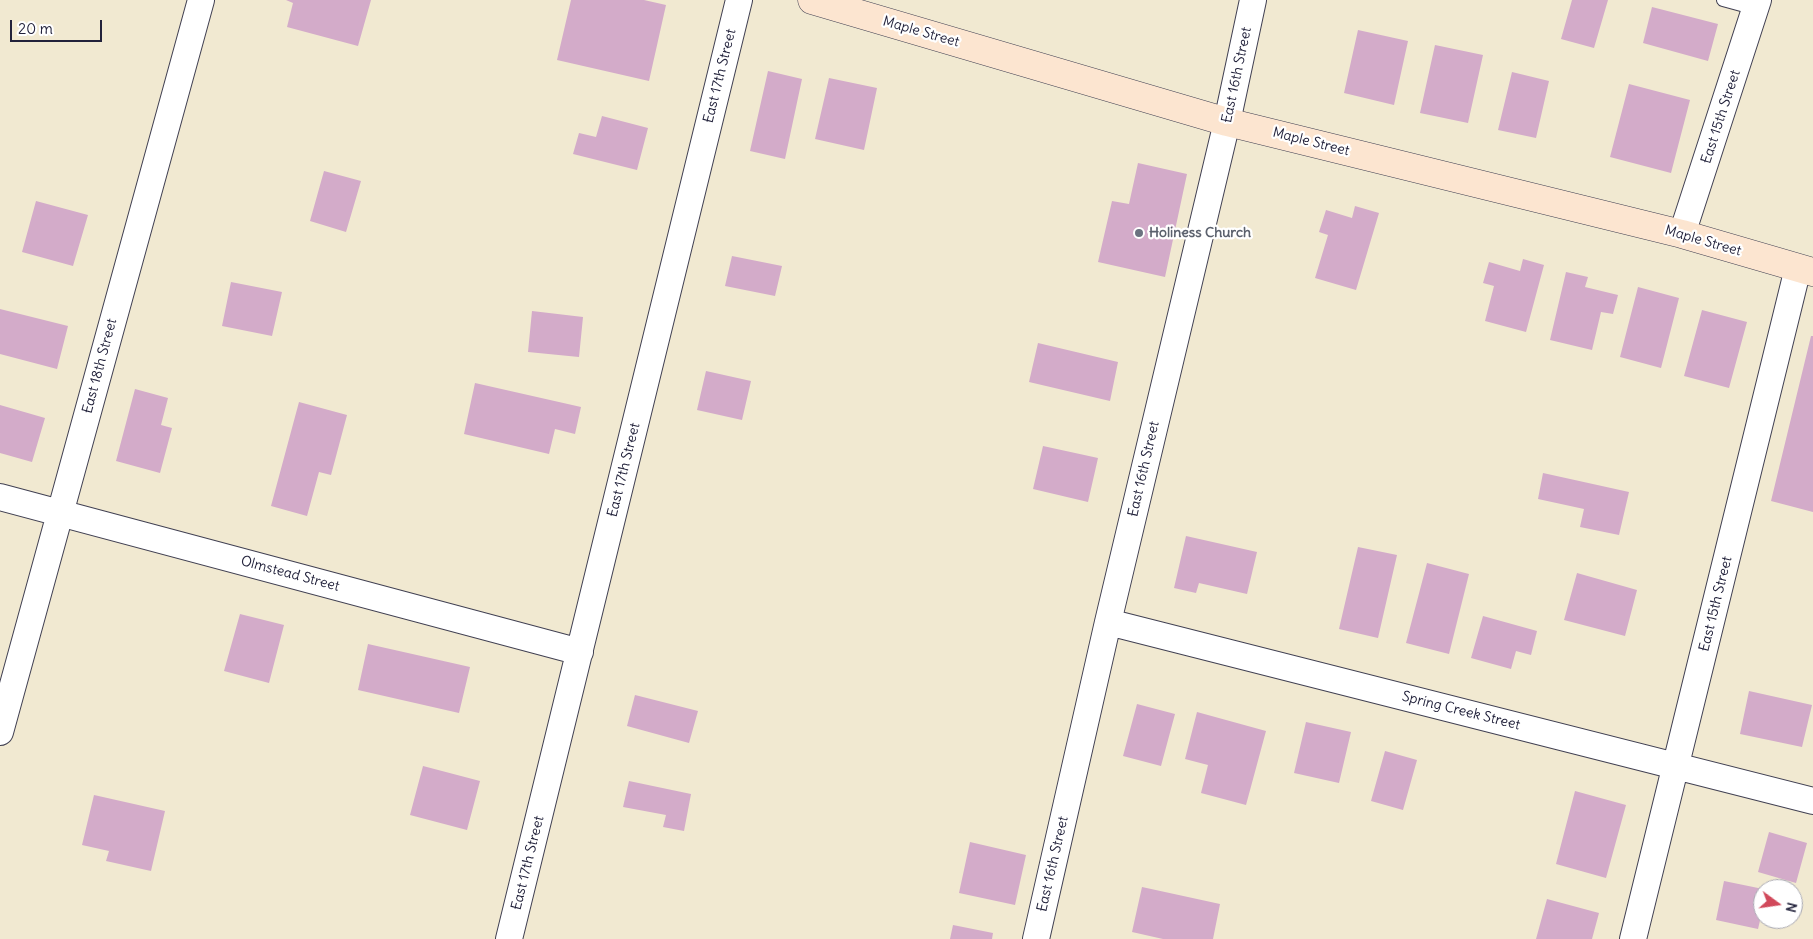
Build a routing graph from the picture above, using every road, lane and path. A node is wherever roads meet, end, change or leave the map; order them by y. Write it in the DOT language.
graph roads {
  1 [pos="200,0"];
  2 [pos="739,0"];
  3 [pos="812,0"];
  4 [pos="1253,0"];
  5 [pos="1723,0"];
  6 [pos="1757,5"];
  7 [pos="1227,122"];
  8 [pos="1682,234"];
  9 [pos="1806,270"];
  10 [pos="0,497"];
  11 [pos="60,513"];
  12 [pos="1108,622"];
  13 [pos="580,652"];
  14 [pos="0,732"];
  15 [pos="1676,766"];
  16 [pos="1813,801"];
  17 [pos="509,939"];
  18 [pos="1036,939"];
  19 [pos="1633,939"];
  1 -- 11 [label="street, East 18th Street"];
  2 -- 13 [label="street, East 17th Street"];
  3 -- 7 [label="main road, Maple Street"];
  4 -- 7 [label="street, East 16th Street"];
  5 -- 6 [label="lane"];
  6 -- 8 [label="street, East 15th Street"];
  7 -- 8 [label="main road, Maple Street"];
  7 -- 12 [label="street, East 16th Street"];
  8 -- 9 [label="main road, Maple Street"];
  9 -- 15 [label="street, East 15th Street"];
  10 -- 11 [label="street, Olmstead Street"];
  11 -- 13 [label="street, Olmstead Street"];
  11 -- 14 [label="street, East 18th Street"];
  12 -- 15 [label="street, Spring Creek Street"];
  12 -- 18 [label="street, East 16th Street"];
  13 -- 17 [label="street, East 17th Street"];
  15 -- 16 [label="street, Spring Creek Street"];
  15 -- 19 [label="street, East 15th Street"];
}
